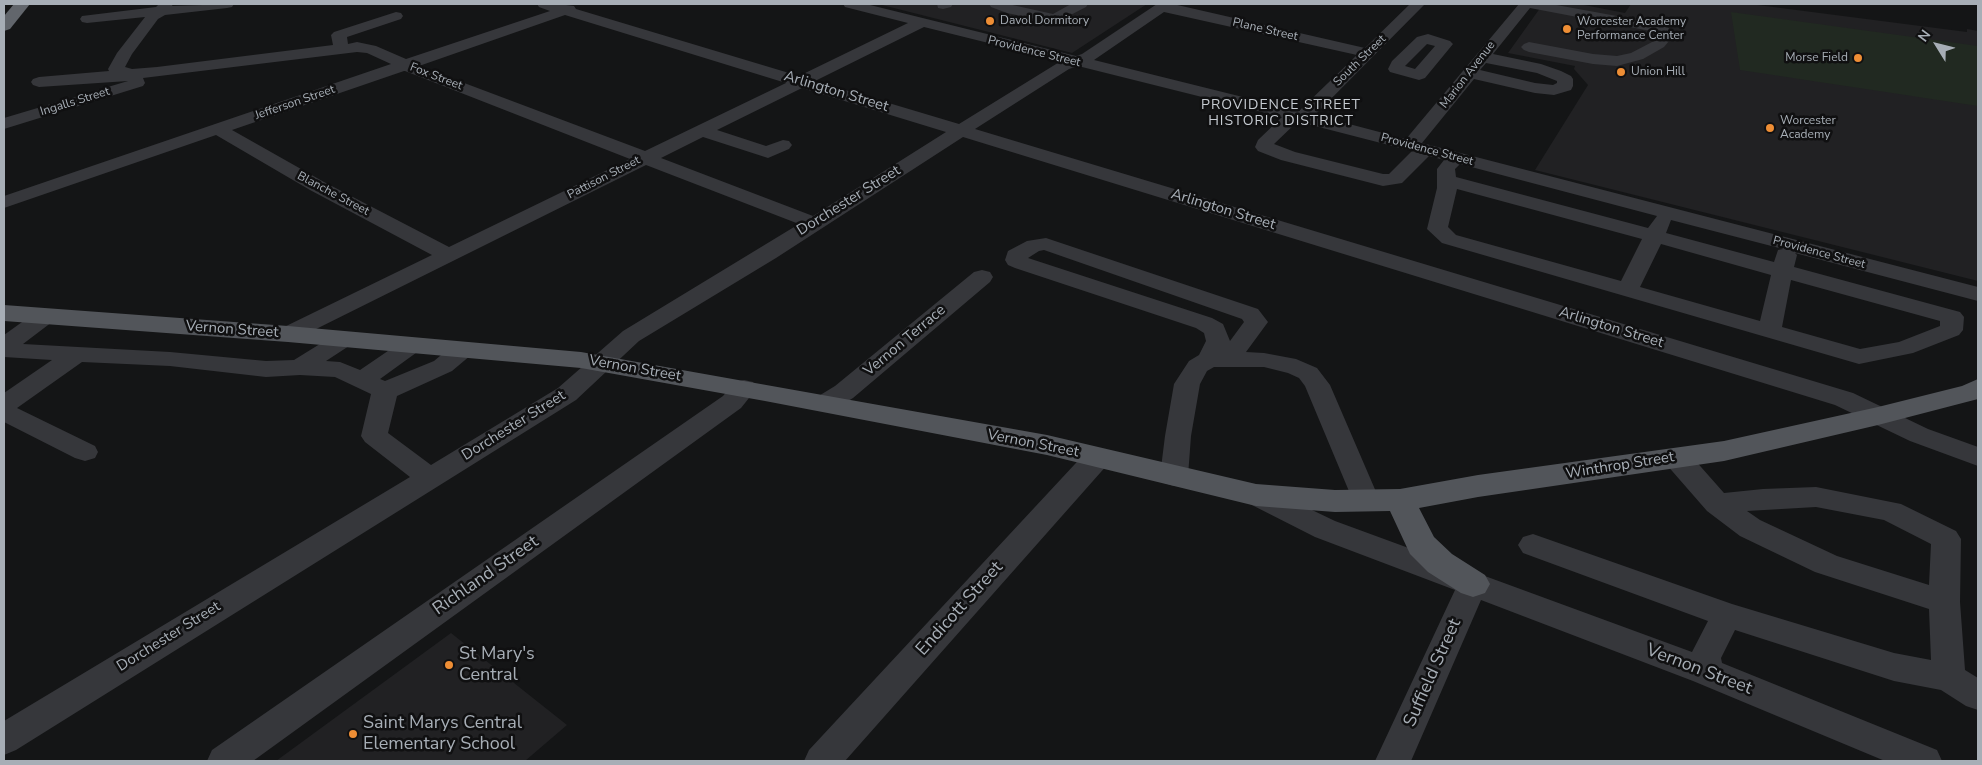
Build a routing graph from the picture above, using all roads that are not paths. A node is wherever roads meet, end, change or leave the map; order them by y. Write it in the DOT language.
graph roads {
  1 [pos="22,4"];
  2 [pos="227,4"];
  3 [pos="544,4"];
  4 [pos="586,4"];
  5 [pos="850,4"];
  6 [pos="996,4"];
  7 [pos="1081,4"];
  8 [pos="1394,4"];
  9 [pos="1528,4"];
  10 [pos="1164,5"];
  11 [pos="1416,6"];
  12 [pos="164,7"];
  13 [pos="566,10"];
  14 [pos="1653,10"];
  15 [pos="396,16"];
  16 [pos="87,19"];
  17 [pos="920,23"];
  18 [pos="1644,25"];
  19 [pos="4,26"];
  20 [pos="1529,46"];
  21 [pos="341,48"];
  22 [pos="1368,53"];
  23 [pos="1436,55"];
  24 [pos="1075,62"];
  25 [pos="404,65"];
  26 [pos="1462,73"];
  27 [pos="133,75"];
  28 [pos="1418,75"];
  29 [pos="801,81"];
  30 [pos="40,82"];
  31 [pos="1298,117"];
  32 [pos="4,124"];
  33 [pos="218,129"];
  34 [pos="700,130"];
  35 [pos="961,131"];
  36 [pos="783,144"];
  37 [pos="1417,148"];
  38 [pos="644,158"];
  39 [pos="1455,158"];
  40 [pos="1447,180"];
  41 [pos="4,202"];
  42 [pos="1666,213"];
  43 [pos="814,223"];
  44 [pos="1654,236"];
  45 [pos="1788,245"];
  46 [pos="448,255"];
  47 [pos="1782,271"];
  48 [pos="982,277"];
  49 [pos="1627,290"];
  50 [pos="1977,294"];
  51 [pos="4,313"];
  52 [pos="44,317"];
  53 [pos="1769,332"];
  54 [pos="288,334"];
  55 [pos="344,340"];
  56 [pos="412,345"];
  57 [pos="4,348"];
  58 [pos="462,350"];
  59 [pos="76,354"];
  60 [pos="1219,359"];
  61 [pos="603,363"];
  62 [pos="300,367"];
  63 [pos="361,380"];
  64 [pos="744,388"];
  65 [pos="1978,388"];
  66 [pos="385,391"];
  67 [pos="826,403"];
  68 [pos="4,405"];
  69 [pos="4,412"];
  70 [pos="1878,416"];
  71 [pos="85,452"];
  72 [pos="1098,457"];
  73 [pos="1676,457"];
  74 [pos="1978,457"];
  75 [pos="1174,476"];
  76 [pos="430,478"];
  77 [pos="1256,495"];
  78 [pos="1400,500"];
  79 [pos="1366,501"];
  80 [pos="1717,504"];
  81 [pos="1533,545"];
  82 [pos="1472,584"];
  83 [pos="1944,602"];
  84 [pos="1727,615"];
  85 [pos="1705,671"];
  86 [pos="1949,677"];
  87 [pos="1978,696"];
  88 [pos="4,739"];
  89 [pos="225,761"];
  90 [pos="822,761"];
  91 [pos="1393,761"];
  92 [pos="1924,761"];
  1 -- 19 [label="highway"];
  2 -- 12 [label="street"];
  3 -- 13 [label="street, Arlington Street"];
  4 -- 13 [label="street, Jefferson Street"];
  5 -- 17 [label="street, Providence Street"];
  6 -- 7 [label="street"];
  8 -- 11 [label="street"];
  9 -- 18 [label="street"];
  9 -- 26 [label="street, Marion Avenue"];
  10 -- 22 [label="street, Plane Street"];
  10 -- 24 [label="street, Dorchester Street"];
  11 -- 22 [label="street, South Street"];
  12 -- 16 [label="street"];
  12 -- 27 [label="street"];
  13 -- 25 [label="street, Jefferson Street"];
  13 -- 29 [label="street, Arlington Street"];
  14 -- 18 [label="street"];
  15 -- 21 [label="street"];
  17 -- 24 [label="street, Providence Street"];
  17 -- 29 [label="street, Pattison Street"];
  18 -- 20 [label="street"];
  21 -- 25 [label="street, Fox Street"];
  21 -- 27 [label="street, Fox Street"];
  22 -- 31 [label="street, South Street"];
  23 -- 26 [label="street"];
  23 -- 28 [label="street"];
  23 -- 28 [label="street"];
  24 -- 31 [label="street, Providence Street"];
  24 -- 35 [label="street, Dorchester Street"];
  25 -- 33 [label="street, Jefferson Street"];
  25 -- 38 [label="street, Fox Street"];
  26 -- 28 [label="street"];
  26 -- 37 [label="street, Marion Avenue"];
  27 -- 30 [label="street, Fox Street"];
  27 -- 32 [label="street, Ingalls Street"];
  29 -- 34 [label="street, Pattison Street"];
  29 -- 35 [label="street, Arlington Street"];
  31 -- 37 [label="street, Providence Street"];
  31 -- 37 [label="street, South Street"];
  33 -- 41 [label="street, Jefferson Street"];
  33 -- 46 [label="street, Blanche Street"];
  34 -- 36 [label="street"];
  34 -- 38 [label="street, Pattison Street"];
  35 -- 43 [label="street, Dorchester Street"];
  35 -- 70 [label="street, Arlington Street"];
  37 -- 39 [label="street, Providence Street"];
  38 -- 43 [label="street, Fox Street"];
  38 -- 46 [label="street, Pattison Street"];
  39 -- 40 [label="street"];
  39 -- 42 [label="street, Providence Street"];
  40 -- 44 [label="street"];
  40 -- 49 [label="street"];
  42 -- 44 [label="street"];
  42 -- 45 [label="street, Providence Street"];
  43 -- 61 [label="street, Dorchester Street"];
  44 -- 47 [label="street"];
  44 -- 49 [label="street"];
  45 -- 47 [label="street"];
  45 -- 50 [label="street, Providence Street"];
  46 -- 54 [label="street, Pattison Street"];
  47 -- 53 [label="street"];
  47 -- 53 [label="street"];
  48 -- 67 [label="street, Vernon Terrace"];
  49 -- 53 [label="street"];
  51 -- 52 [label="main road, Vernon Street"];
  52 -- 54 [label="main road, Vernon Street"];
  52 -- 57 [label="street"];
  54 -- 55 [label="main road, Vernon Street"];
  55 -- 56 [label="main road, Vernon Street"];
  55 -- 62 [label="street"];
  56 -- 58 [label="main road, Vernon Street"];
  56 -- 63 [label="street"];
  57 -- 59 [label="street"];
  58 -- 61 [label="main road, Vernon Street"];
  58 -- 66 [label="street"];
  59 -- 62 [label="street"];
  59 -- 68 [label="street"];
  60 -- 60 [label="street"];
  60 -- 75 [label="street"];
  60 -- 79 [label="street"];
  61 -- 64 [label="main road, Vernon Street"];
  61 -- 76 [label="street, Dorchester Street"];
  62 -- 63 [label="street"];
  63 -- 66 [label="street"];
  64 -- 67 [label="main road, Vernon Street"];
  64 -- 89 [label="street, Richland Street"];
  65 -- 70 [label="main road, Winthrop Street"];
  66 -- 76 [label="street"];
  67 -- 72 [label="main road, Vernon Street"];
  69 -- 71 [label="street"];
  70 -- 73 [label="main road, Winthrop Street"];
  70 -- 74 [label="street, Arlington Street"];
  72 -- 75 [label="main road, Vernon Street"];
  72 -- 90 [label="street, Endicott Street"];
  73 -- 78 [label="main road, Winthrop Street"];
  73 -- 80 [label="street"];
  75 -- 77 [label="main road, Vernon Street"];
  76 -- 88 [label="street, Dorchester Street"];
  77 -- 79 [label="main road, Winthrop Street"];
  77 -- 82 [label="street, Vernon Street"];
  78 -- 79 [label="main road, Winthrop Street"];
  78 -- 82 [label="main road"];
  80 -- 83 [label="street"];
  80 -- 83 [label="street"];
  81 -- 84 [label="street"];
  82 -- 85 [label="street, Vernon Street"];
  82 -- 91 [label="street, Suffield Street"];
  83 -- 86 [label="street"];
  84 -- 85 [label="street"];
  84 -- 86 [label="street"];
  85 -- 92 [label="street, Vernon Street"];
  86 -- 87 [label="street"];
}
